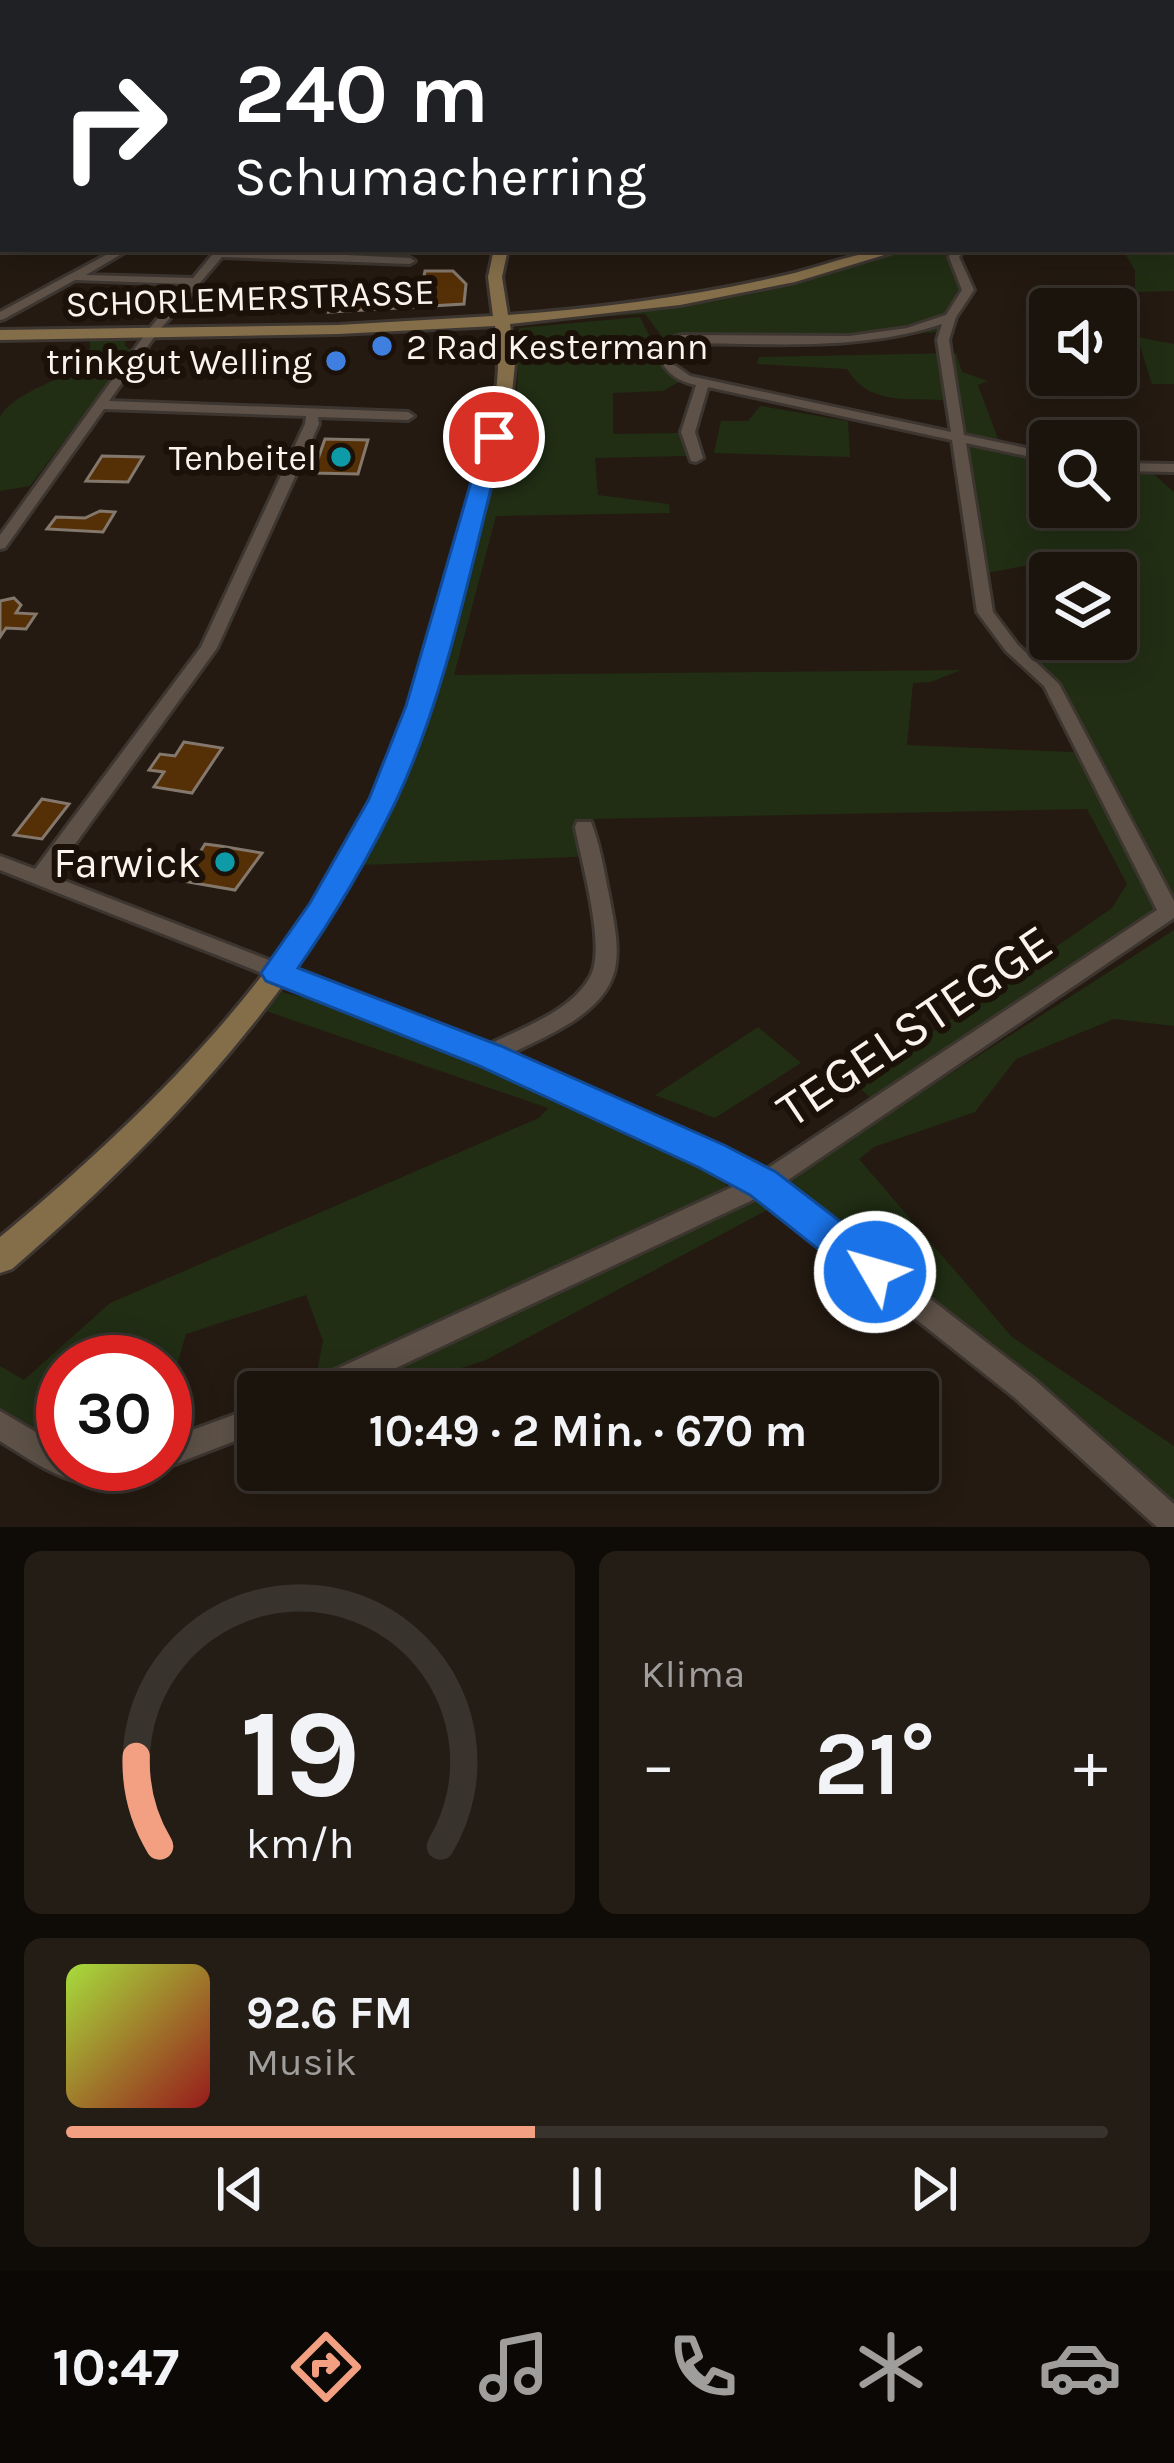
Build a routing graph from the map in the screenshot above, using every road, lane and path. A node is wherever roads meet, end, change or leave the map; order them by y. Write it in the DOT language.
graph roads {
  1 [pos="120,252"];
  2 [pos="221,252"];
  3 [pos="241,252"];
  4 [pos="500,252"];
  5 [pos="885,252"];
  6 [pos="958,252"];
  7 [pos="410,261"];
  8 [pos="75,278"];
  9 [pos="196,281"];
  10 [pos="0,317"];
  11 [pos="950,317"];
  12 [pos="502,318"];
  13 [pos="152,331"];
  14 [pos="0,334"];
  15 [pos="704,382"];
  16 [pos="100,405"];
  17 [pos="312,413"];
  18 [pos="408,416"];
  19 [pos="958,435"];
  20 [pos="1029,452"];
  21 [pos="696,458"];
  22 [pos="1137,467"];
  23 [pos="1174,468"];
  24 [pos="0,544"];
  25 [pos="584,827"];
  26 [pos="0,863"];
  27 [pos="38,880"];
  28 [pos="1170,909"];
  29 [pos="277,973"];
  30 [pos="489,1055"];
  31 [pos="763,1184"];
  32 [pos="0,1258"];
  33 [pos="361,1371"];
  34 [pos="0,1425"];
  35 [pos="237,1427"];
  36 [pos="192,1444"];
  37 [pos="36,1447"];
  38 [pos="1174,1523"];
  1 -- 8 [label="street"];
  2 -- 9 [label="street"];
  3 -- 7 [label="street"];
  4 -- 12 [label="main road"];
  5 -- 12 [label="main road, SCHORLEMERSTRASSE"];
  6 -- 11 [label="street"];
  8 -- 9 [label="street"];
  8 -- 10 [label="street"];
  9 -- 13 [label="street"];
  11 -- 15 [label="street"];
  11 -- 19 [label="street"];
  12 -- 13 [label="main road, SCHORLEMERSTRASSE"];
  12 -- 29 [label="main road"];
  13 -- 14 [label="main road, SCHORLEMERSTRASSE"];
  13 -- 16 [label="street"];
  15 -- 19 [label="street"];
  15 -- 21 [label="street"];
  16 -- 17 [label="street"];
  16 -- 24 [label="street"];
  17 -- 18 [label="street"];
  17 -- 27 [label="street"];
  19 -- 20 [label="street"];
  19 -- 28 [label="street"];
  22 -- 23 [label="street"];
  25 -- 30 [label="street"];
  26 -- 27 [label="street"];
  27 -- 29 [label="street"];
  28 -- 31 [label="street, TEGELSTEGGE"];
  29 -- 30 [label="street"];
  29 -- 32 [label="main road"];
  30 -- 31 [label="street"];
  31 -- 33 [label="street, TEGELSTEGGE"];
  31 -- 38 [label="street"];
  34 -- 37 [label="street"];
  35 -- 36 [label="street"];
}
